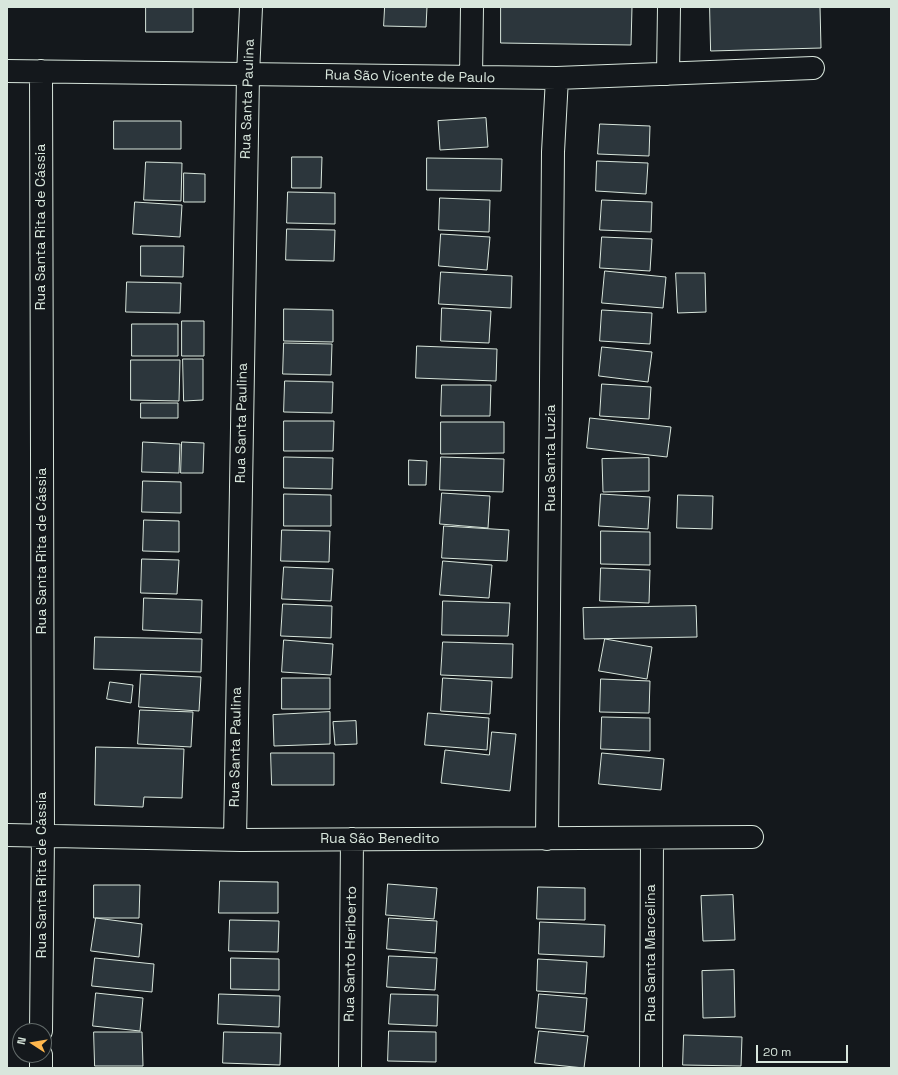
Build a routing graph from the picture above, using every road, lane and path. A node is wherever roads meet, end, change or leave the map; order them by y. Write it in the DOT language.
graph roads {
  1 [pos="251,7"];
  2 [pos="472,7"];
  3 [pos="669,7"];
  4 [pos="813,68"];
  5 [pos="7,71"];
  6 [pos="40,71"];
  7 [pos="668,74"];
  8 [pos="248,75"];
  9 [pos="471,77"];
  10 [pos="557,78"];
  11 [pos="7,835"];
  12 [pos="43,836"];
  13 [pos="752,836"];
  14 [pos="652,838"];
  15 [pos="352,839"];
  16 [pos="548,839"];
  17 [pos="235,840"];
  18 [pos="42,1023"];
  19 [pos="350,1068"];
  20 [pos="651,1068"];
  1 -- 8 [label="street, Rua Santa Paulina"];
  2 -- 9 [label="street"];
  3 -- 7 [label="street"];
  4 -- 7 [label="street, Rua São Vicente de Paulo"];
  5 -- 6 [label="street, Rua São Vicente de Paulo"];
  6 -- 8 [label="street, Rua São Vicente de Paulo"];
  6 -- 12 [label="street, Rua Santa Rita de Cássia"];
  7 -- 10 [label="street, Rua São Vicente de Paulo"];
  8 -- 9 [label="street, Rua São Vicente de Paulo"];
  8 -- 17 [label="street, Rua Santa Paulina"];
  9 -- 10 [label="street, Rua São Vicente de Paulo"];
  10 -- 16 [label="street, Rua Santa Luzia"];
  11 -- 12 [label="street, Rua São Benedito"];
  12 -- 17 [label="street, Rua São Benedito"];
  12 -- 18 [label="street, Rua Santa Rita de Cássia"];
  13 -- 14 [label="street, Rua São Benedito"];
  14 -- 16 [label="street, Rua São Benedito"];
  14 -- 20 [label="street, Rua Santa Marcelina"];
  15 -- 16 [label="street, Rua São Benedito"];
  15 -- 17 [label="street, Rua São Benedito"];
  15 -- 19 [label="street, Rua Santo Heriberto"];
}
